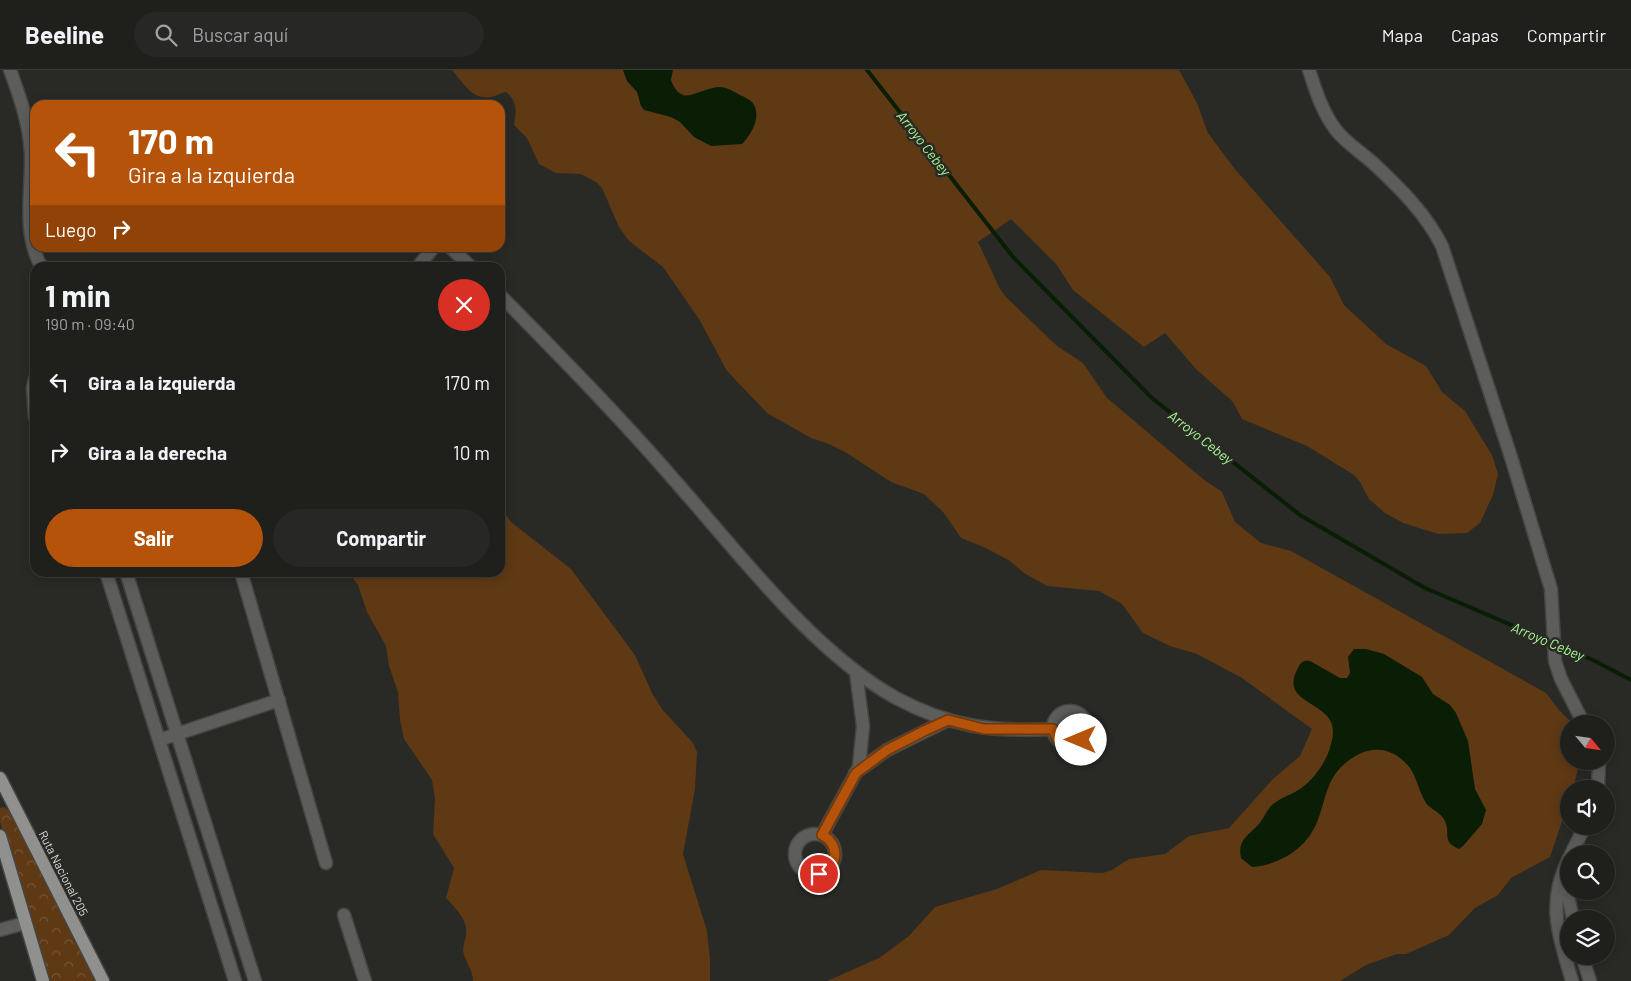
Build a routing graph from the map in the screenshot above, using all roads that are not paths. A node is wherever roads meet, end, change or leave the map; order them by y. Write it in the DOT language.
graph roads {
  1 [pos="10,70"];
  2 [pos="1309,70"];
  3 [pos="30,148"];
  4 [pos="30,191"];
  5 [pos="30,231"];
  6 [pos="430,252"];
  7 [pos="455,252"];
  8 [pos="422,262"];
  9 [pos="466,262"];
  10 [pos="505,300"];
  11 [pos="108,577"];
  12 [pos="128,577"];
  13 [pos="242,577"];
  14 [pos="856,672"];
  15 [pos="279,700"];
  16 [pos="1579,715"];
  17 [pos="948,720"];
  18 [pos="1053,729"];
  19 [pos="177,734"];
  20 [pos="159,740"];
  21 [pos="856,773"];
  22 [pos="0,778"];
  23 [pos="822,835"];
  24 [pos="0,836"];
  25 [pos="326,863"];
  26 [pos="1560,880"];
  27 [pos="344,915"];
  28 [pos="25,922"];
  29 [pos="0,930"];
  30 [pos="1585,965"];
  31 [pos="44,981"];
  32 [pos="103,981"];
  33 [pos="235,981"];
  34 [pos="255,981"];
  35 [pos="366,981"];
  36 [pos="1572,981"];
  37 [pos="1590,981"];
  1 -- 3 [label="street"];
  2 -- 16 [label="street"];
  4 -- 5 [label="street"];
  6 -- 8 [label="street"];
  7 -- 9 [label="street"];
  10 -- 14 [label="street"];
  11 -- 20 [label="street"];
  12 -- 19 [label="street"];
  13 -- 15 [label="street"];
  14 -- 17 [label="street"];
  14 -- 21 [label="street"];
  15 -- 19 [label="street"];
  15 -- 25 [label="street"];
  17 -- 18 [label="street"];
  17 -- 21 [label="street"];
  19 -- 20 [label="street"];
  19 -- 34 [label="street"];
  20 -- 33 [label="street"];
  21 -- 23 [label="street"];
  22 -- 32 [label="main road, Ruta Nacional 205"];
  24 -- 28 [label="main road"];
  26 -- 36 [label="street"];
  27 -- 35 [label="street"];
  28 -- 29 [label="street"];
  28 -- 31 [label="main road"];
  30 -- 37 [label="street"];
}
